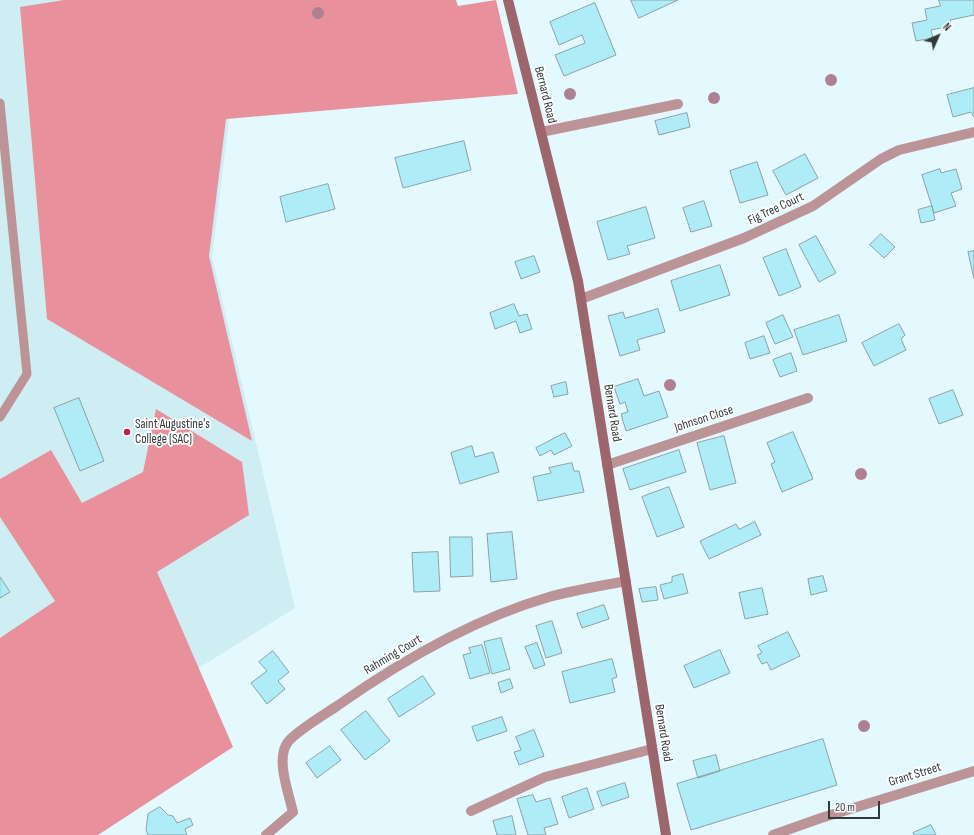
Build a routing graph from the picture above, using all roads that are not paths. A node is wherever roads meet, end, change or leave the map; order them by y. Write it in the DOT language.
graph roads {
  1 [pos="508,0"];
  2 [pos="0,103"];
  3 [pos="678,104"];
  4 [pos="541,132"];
  5 [pos="974,132"];
  6 [pos="581,300"];
  7 [pos="808,398"];
  8 [pos="0,417"];
  9 [pos="607,465"];
  10 [pos="626,580"];
  11 [pos="652,749"];
  12 [pos="974,771"];
  13 [pos="471,811"];
  14 [pos="266,835"];
  15 [pos="666,835"];
  16 [pos="773,835"];
  1 -- 4 [label="main road, Bernard Road"];
  2 -- 8 [label="lane"];
  3 -- 4 [label="street"];
  4 -- 6 [label="main road, Bernard Road"];
  5 -- 6 [label="street, Fig Tree Court"];
  6 -- 9 [label="main road, Bernard Road"];
  7 -- 9 [label="street, Johnson Close"];
  9 -- 10 [label="main road, Bernard Road"];
  10 -- 11 [label="main road, Bernard Road"];
  10 -- 14 [label="street, Rahming Court"];
  11 -- 13 [label="street"];
  11 -- 15 [label="main road, Bernard Road"];
  12 -- 16 [label="street, Grant Street"];
}
